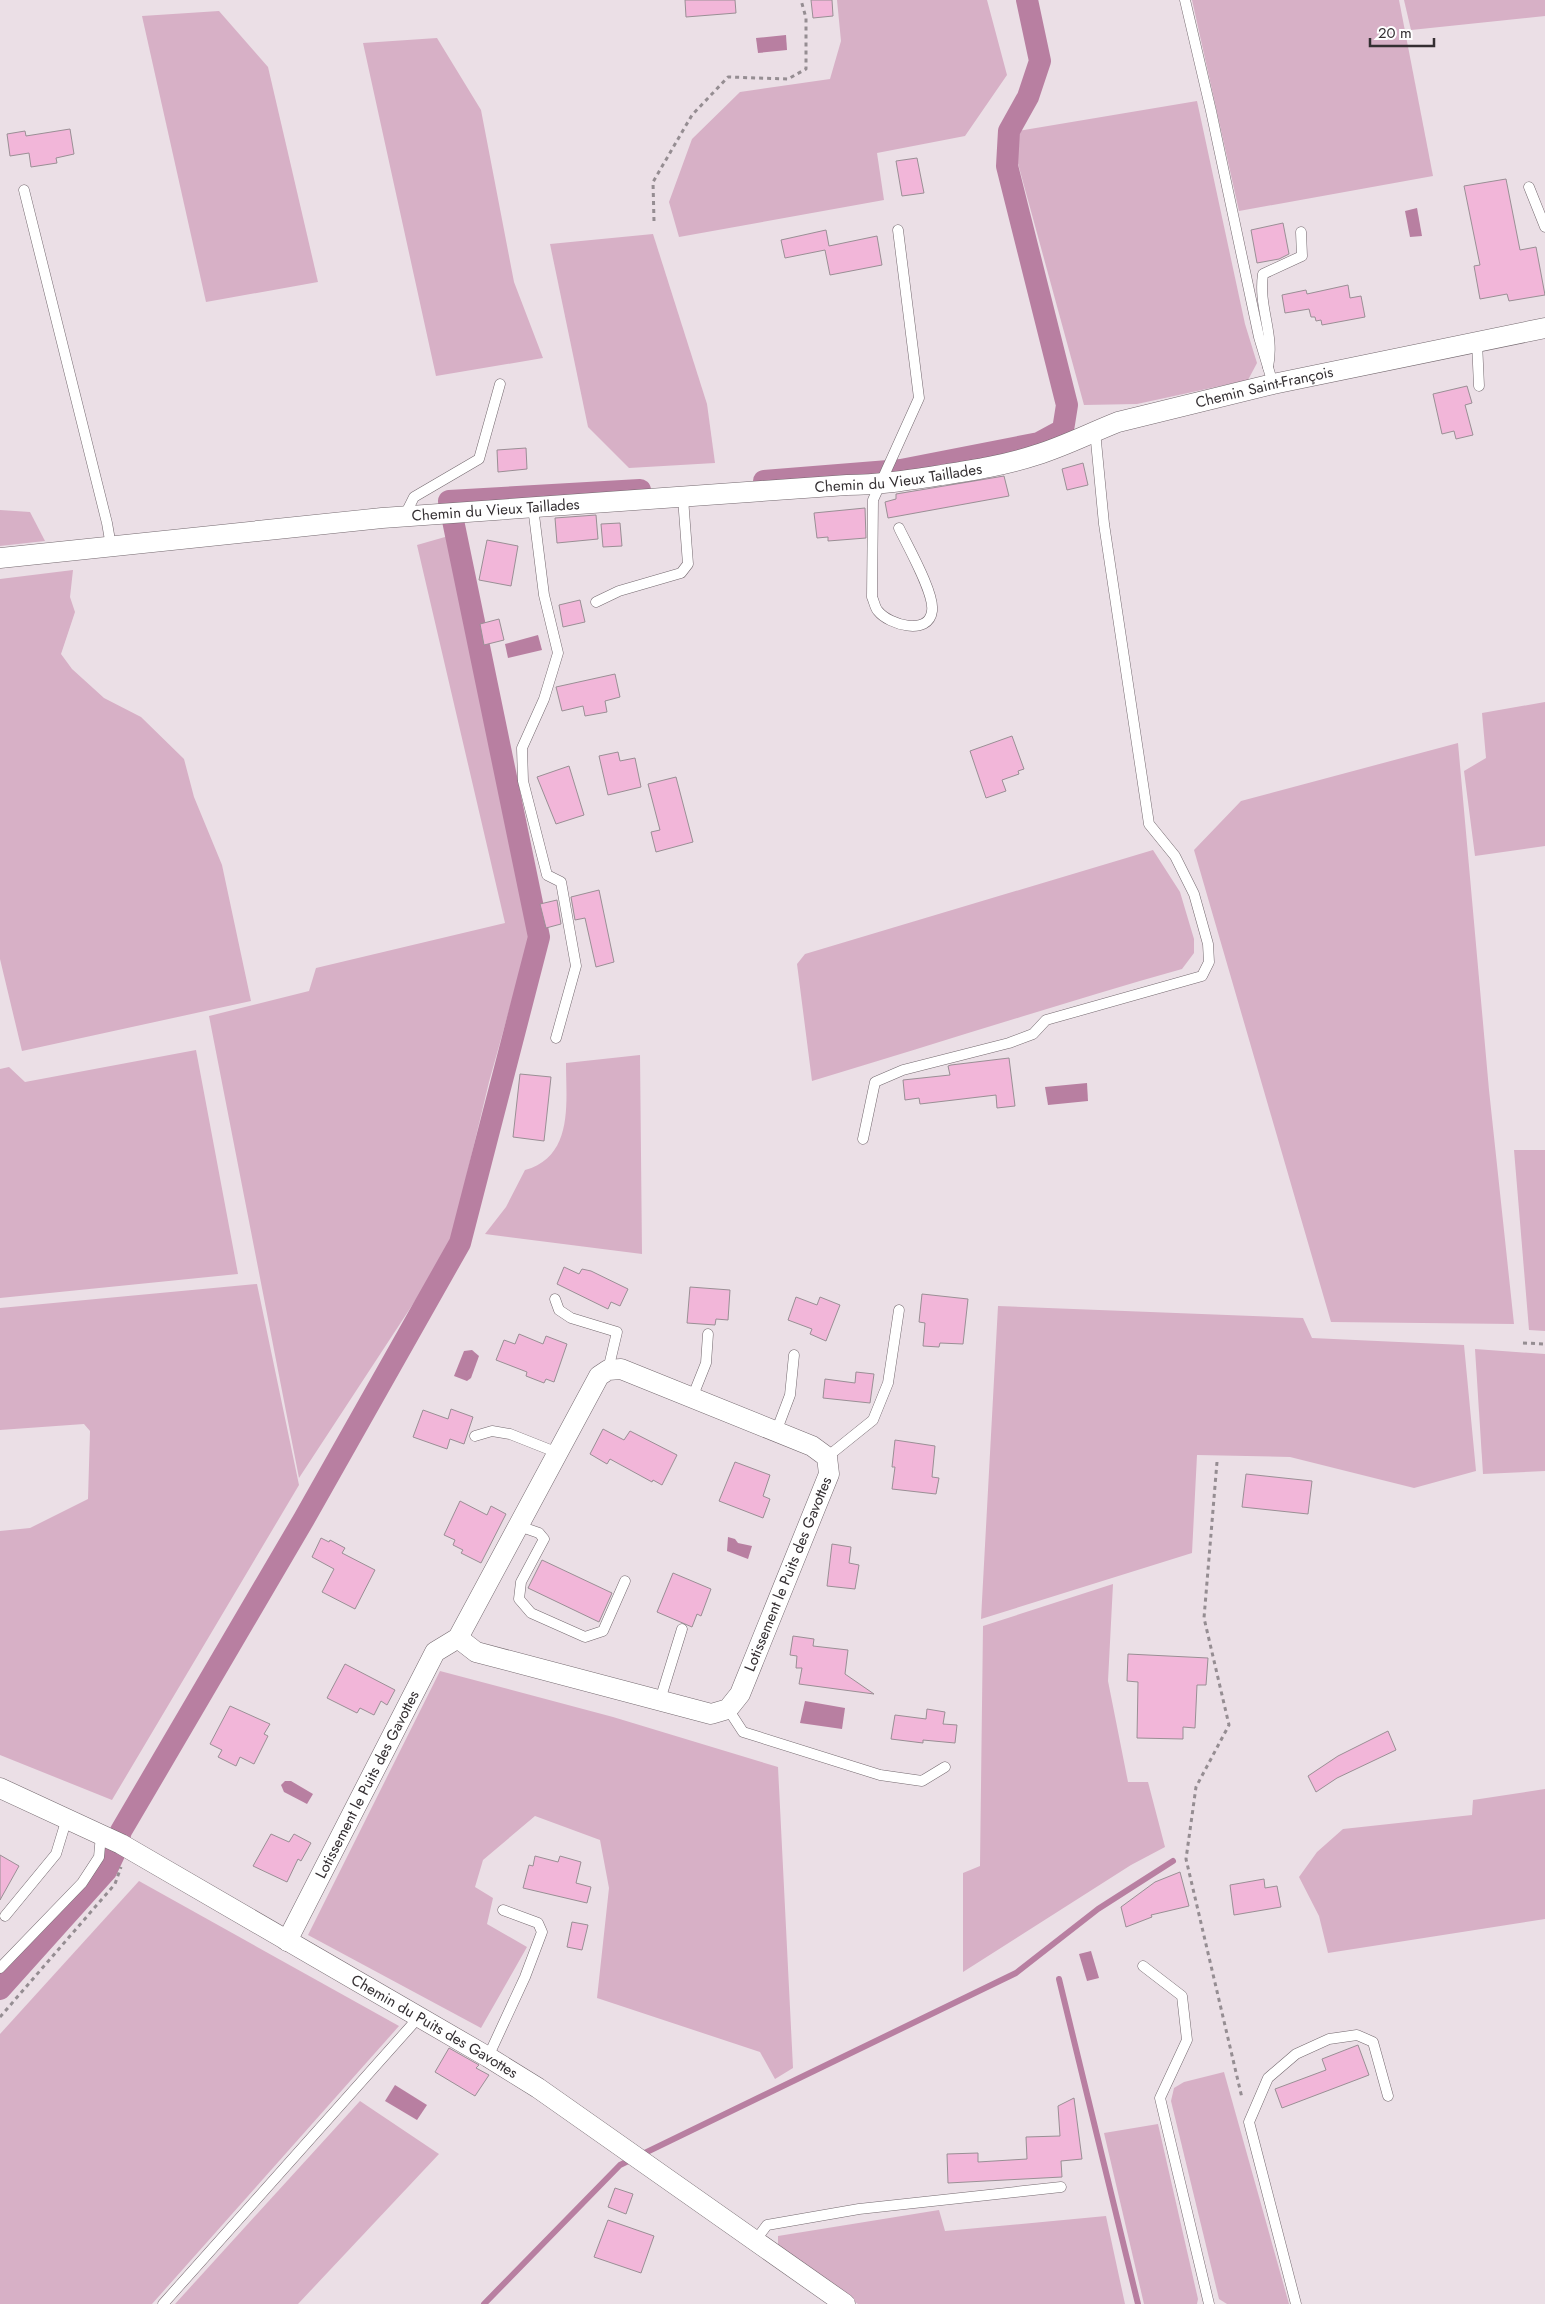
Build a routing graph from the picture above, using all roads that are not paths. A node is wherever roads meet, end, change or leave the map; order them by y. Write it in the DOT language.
graph roads {
  1 [pos="1185,0"];
  2 [pos="1529,187"];
  3 [pos="24,190"];
  4 [pos="1545,226"];
  5 [pos="898,230"];
  6 [pos="1301,232"];
  7 [pos="1545,328"];
  8 [pos="1477,342"];
  9 [pos="1270,376"];
  10 [pos="500,384"];
  11 [pos="1479,386"];
  12 [pos="1095,431"];
  13 [pos="989,467"];
  14 [pos="878,485"];
  15 [pos="683,498"];
  16 [pos="533,507"];
  17 [pos="404,516"];
  18 [pos="899,528"];
  19 [pos="110,546"];
  20 [pos="0,558"];
  21 [pos="596,602"];
  22 [pos="556,1038"];
  23 [pos="863,1139"];
  24 [pos="555,1299"];
  25 [pos="899,1310"];
  26 [pos="708,1334"];
  27 [pos="794,1355"];
  28 [pos="608,1370"];
  29 [pos="692,1398"];
  30 [pos="776,1432"];
  31 [pos="476,1436"];
  32 [pos="558,1452"];
  33 [pos="827,1457"];
  34 [pos="519,1526"];
  35 [pos="625,1581"];
  36 [pos="682,1629"];
  37 [pos="458,1638"];
  38 [pos="660,1700"];
  39 [pos="728,1709"];
  40 [pos="945,1767"];
  41 [pos="0,1788"];
  42 [pos="67,1818"];
  43 [pos="101,1834"];
  44 [pos="503,1910"];
  45 [pos="5,1916"];
  46 [pos="287,1941"];
  47 [pos="1142,1966"];
  48 [pos="0,1968"];
  49 [pos="419,2017"];
  50 [pos="488,2057"];
  51 [pos="1388,2096"];
  52 [pos="1061,2187"];
  53 [pos="755,2241"];
  54 [pos="163,2304"];
  55 [pos="845,2304"];
  56 [pos="1209,2304"];
  57 [pos="1296,2304"];
  1 -- 9 [label="lane"];
  2 -- 4 [label="lane"];
  3 -- 19 [label="lane"];
  5 -- 14 [label="lane"];
  6 -- 9 [label="lane"];
  7 -- 8 [label="street, Chemin Saint-François"];
  8 -- 9 [label="street, Chemin Saint-François"];
  8 -- 11 [label="lane"];
  9 -- 12 [label="street, Chemin Saint-François"];
  10 -- 17 [label="lane"];
  12 -- 13 [label="street, Chemin Saint-François"];
  12 -- 23 [label="lane"];
  13 -- 14 [label="street, Chemin du Vieux Taillades"];
  14 -- 15 [label="street, Chemin du Vieux Taillades"];
  14 -- 18 [label="lane"];
  15 -- 16 [label="street, Chemin du Vieux Taillades"];
  15 -- 21 [label="lane"];
  16 -- 17 [label="street, Chemin du Vieux Taillades"];
  16 -- 22 [label="lane"];
  17 -- 19 [label="street, Chemin du Vieux Taillades"];
  19 -- 20 [label="street, Chemin du Vieux Taillades"];
  24 -- 28 [label="lane"];
  25 -- 33 [label="lane"];
  26 -- 29 [label="lane"];
  27 -- 30 [label="lane"];
  28 -- 29 [label="street, Lotissement le Puits des Gavottes"];
  28 -- 32 [label="street"];
  29 -- 30 [label="street, Lotissement le Puits des Gavottes"];
  30 -- 33 [label="street, Lotissement le Puits des Gavottes"];
  31 -- 32 [label="lane"];
  32 -- 34 [label="street"];
  33 -- 39 [label="street, Lotissement le Puits des Gavottes"];
  34 -- 35 [label="lane"];
  34 -- 37 [label="street"];
  36 -- 38 [label="lane"];
  37 -- 38 [label="street"];
  37 -- 46 [label="street, Lotissement le Puits des Gavottes"];
  38 -- 39 [label="street"];
  39 -- 40 [label="lane"];
  41 -- 42 [label="street, Chemin du Puits des Gavottes"];
  42 -- 43 [label="street, Chemin du Puits des Gavottes"];
  42 -- 45 [label="lane"];
  43 -- 46 [label="street, Chemin du Puits des Gavottes"];
  43 -- 48 [label="lane"];
  44 -- 50 [label="lane"];
  46 -- 49 [label="street, Chemin du Puits des Gavottes"];
  47 -- 56 [label="lane"];
  49 -- 50 [label="street, Chemin du Puits des Gavottes"];
  49 -- 54 [label="lane"];
  50 -- 53 [label="street, Chemin du Puits des Gavottes"];
  51 -- 57 [label="lane"];
  52 -- 53 [label="lane"];
  53 -- 55 [label="street, Chemin du Puits des Gavottes"];
}
